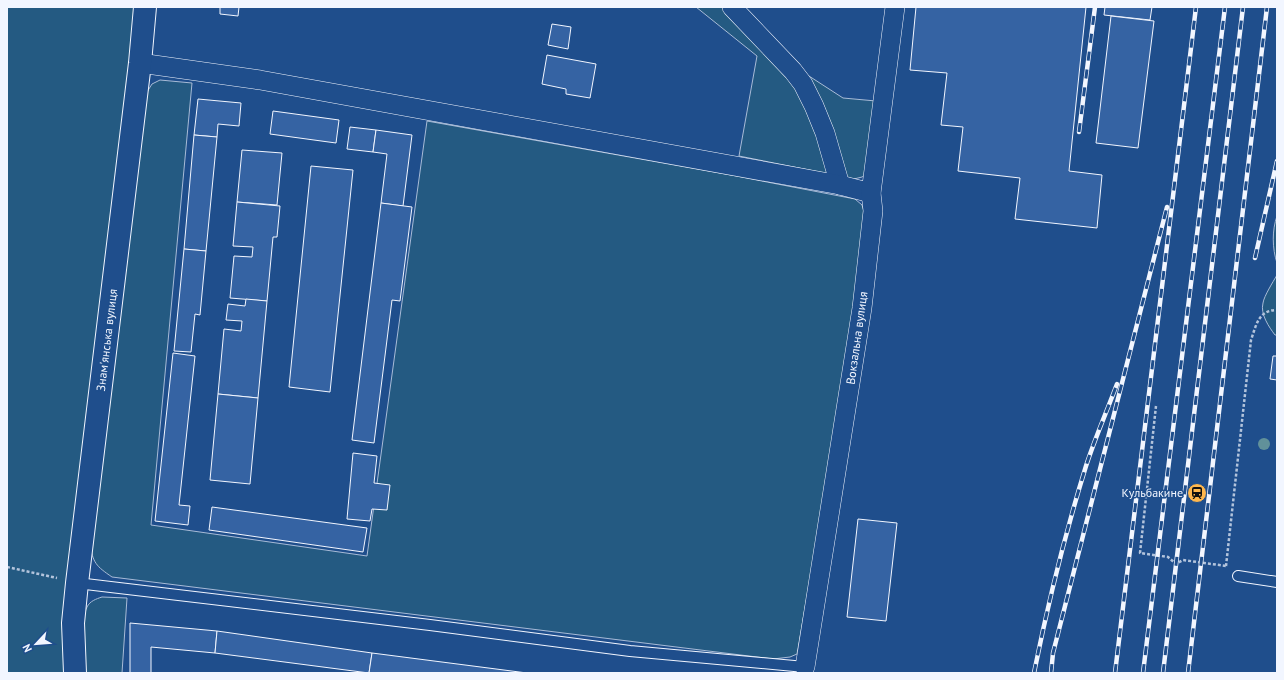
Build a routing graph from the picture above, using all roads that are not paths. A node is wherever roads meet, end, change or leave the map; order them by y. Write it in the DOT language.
graph roads {
  1 [pos="145,7"];
  2 [pos="732,7"];
  3 [pos="895,7"];
  4 [pos="140,63"];
  5 [pos="840,184"];
  6 [pos="871,193"];
  7 [pos="1238,576"];
  8 [pos="1277,582"];
  9 [pos="77,583"];
  10 [pos="805,667"];
  11 [pos="75,673"];
  1 -- 4 [label="street, Знам'янська вулиця"];
  2 -- 5 [label="street"];
  3 -- 6 [label="street, Вокзальна вулиця"];
  4 -- 5 [label="street"];
  4 -- 9 [label="street, Знам'янська вулиця"];
  5 -- 6 [label="street"];
  6 -- 10 [label="street, Вокзальна вулиця"];
  7 -- 8 [label="lane"];
  9 -- 10 [label="lane"];
  9 -- 11 [label="street, Знам'янська вулиця"];
}
